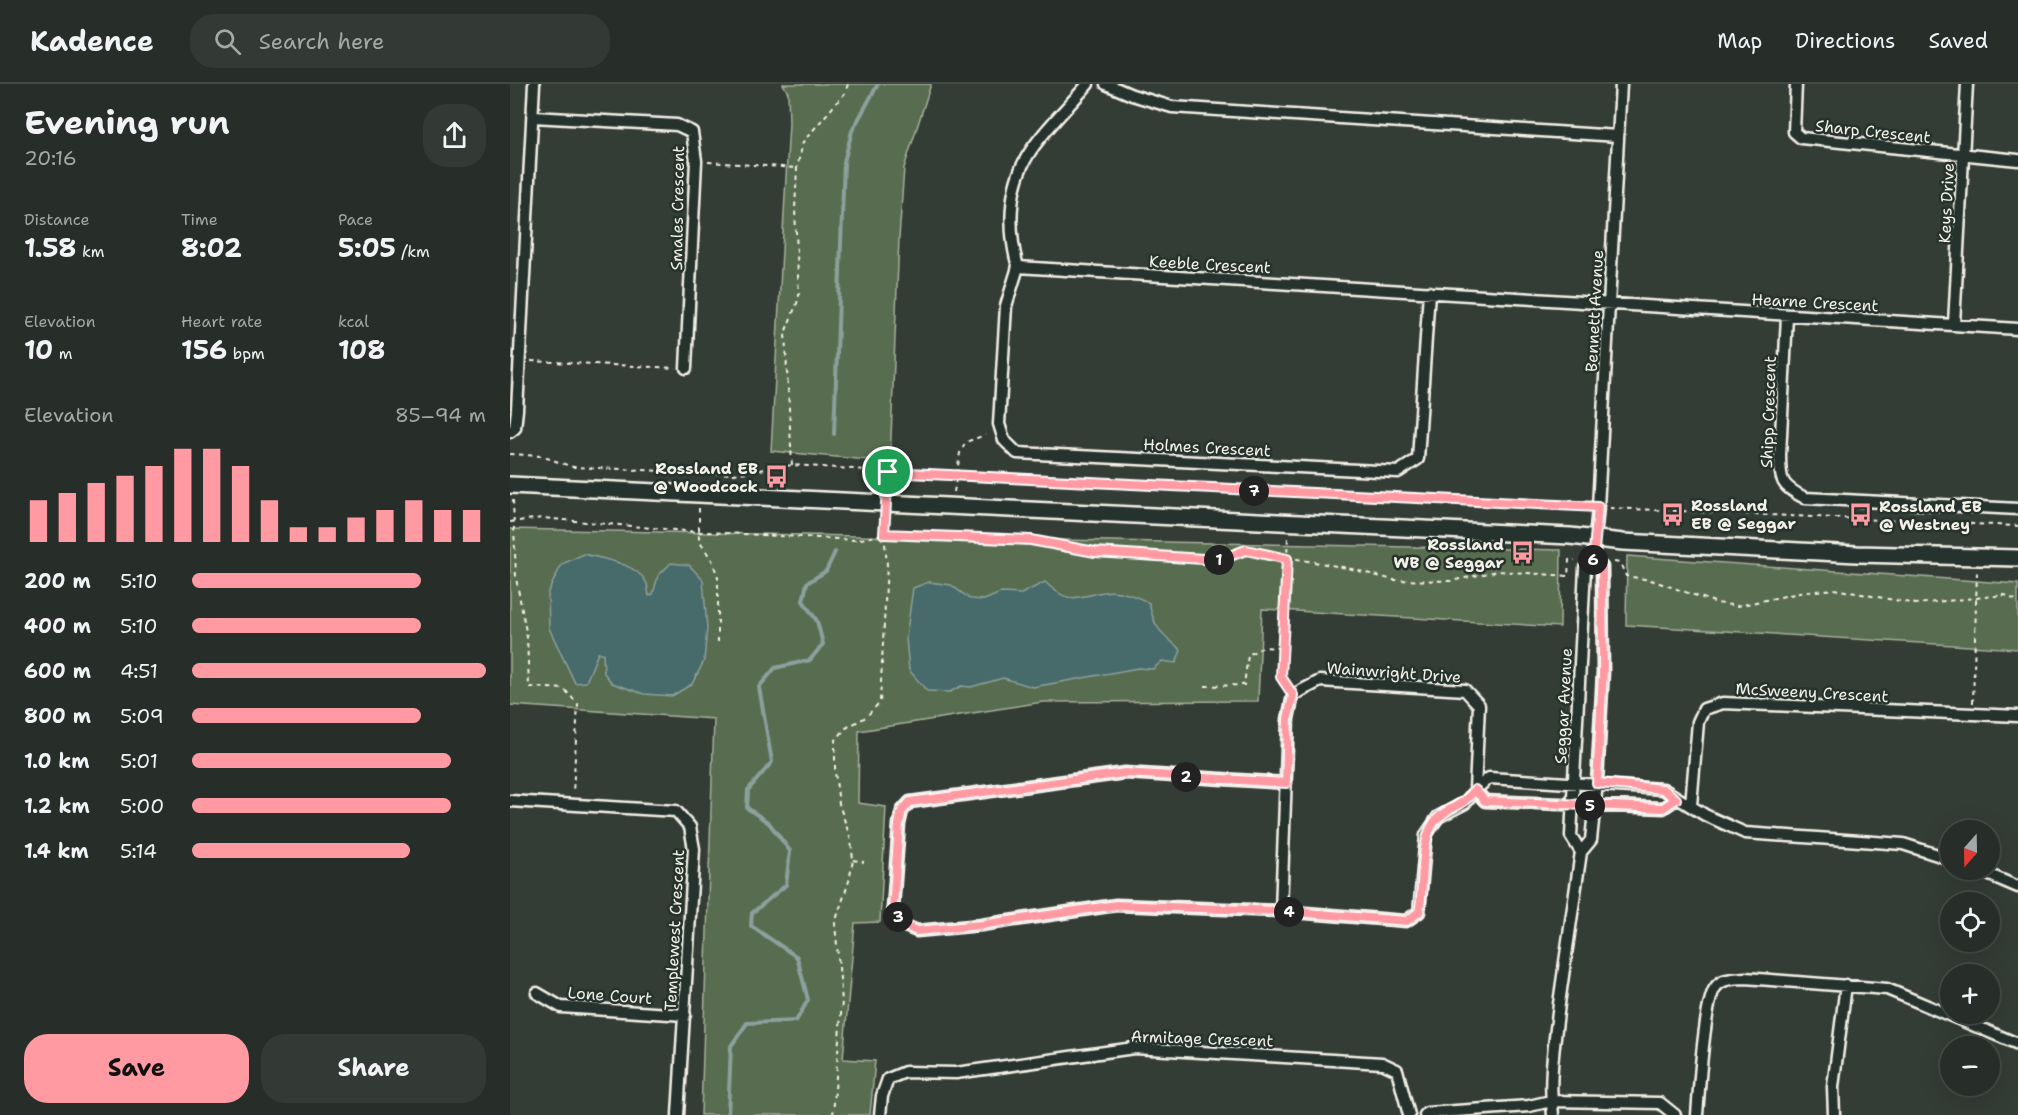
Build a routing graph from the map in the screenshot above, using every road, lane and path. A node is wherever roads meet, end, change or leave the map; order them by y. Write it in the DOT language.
graph roads {
  1 [pos="534,84"];
  2 [pos="848,84"];
  3 [pos="1088,84"];
  4 [pos="1106,84"];
  5 [pos="1621,84"];
  6 [pos="1796,84"];
  7 [pos="1967,84"];
  8 [pos="533,117"];
  9 [pos="1618,136"];
  10 [pos="1963,155"];
  11 [pos="2018,159"];
  12 [pos="696,161"];
  13 [pos="797,168"];
  14 [pos="1018,267"];
  15 [pos="1429,292"];
  16 [pos="1610,304"];
  17 [pos="1787,316"];
  18 [pos="1954,324"];
  19 [pos="2018,328"];
  20 [pos="519,360"];
  21 [pos="686,368"];
  22 [pos="510,432"];
  23 [pos="985,435"];
  24 [pos="510,453"];
  25 [pos="792,465"];
  26 [pos="888,472"];
  27 [pos="955,476"];
  28 [pos="511,485"];
  29 [pos="699,494"];
  30 [pos="886,502"];
  31 [pos="954,507"];
  32 [pos="1598,507"];
  33 [pos="2018,509"];
  34 [pos="514,520"];
  35 [pos="510,522"];
  36 [pos="1289,524"];
  37 [pos="2018,526"];
  38 [pos="699,532"];
  39 [pos="884,534"];
  40 [pos="1595,540"];
  41 [pos="1978,556"];
  42 [pos="2018,558"];
  43 [pos="1287,559"];
  44 [pos="1593,561"];
  45 [pos="1977,596"];
  46 [pos="2018,601"];
  47 [pos="718,642"];
  48 [pos="1283,648"];
  49 [pos="1205,686"];
  50 [pos="1293,695"];
  51 [pos="1973,715"];
  52 [pos="2018,716"];
  53 [pos="1286,783"];
  54 [pos="1597,783"];
  55 [pos="1574,785"];
  56 [pos="1475,790"];
  57 [pos="1676,799"];
  58 [pos="510,801"];
  59 [pos="573,804"];
  60 [pos="1573,805"];
  61 [pos="1690,805"];
  62 [pos="1595,806"];
  63 [pos="1581,852"];
  64 [pos="1940,856"];
  65 [pos="853,860"];
  66 [pos="864,862"];
  67 [pos="2000,879"];
  68 [pos="2018,887"];
  69 [pos="1281,911"];
  70 [pos="1846,985"];
  71 [pos="537,993"];
  72 [pos="685,1015"];
  73 [pos="2018,1044"];
  74 [pos="1551,1101"];
  75 [pos="678,1115"];
  76 [pos="833,1115"];
  77 [pos="880,1115"];
  78 [pos="1409,1115"];
  79 [pos="1425,1115"];
  80 [pos="1553,1115"];
  81 [pos="1675,1115"];
  82 [pos="1697,1115"];
  83 [pos="1834,1115"];
  1 -- 8 [label="street"];
  2 -- 13 [label="path"];
  3 -- 14 [label="street"];
  4 -- 9 [label="street"];
  5 -- 9 [label="street, Bennett Avenue"];
  6 -- 10 [label="street, Sharp Crescent"];
  7 -- 10 [label="street, Keys Drive"];
  8 -- 12 [label="street, Smales Crescent"];
  8 -- 20 [label="street"];
  9 -- 16 [label="street, Bennett Avenue"];
  10 -- 11 [label="street"];
  10 -- 18 [label="street, Keys Drive"];
  12 -- 13 [label="path"];
  12 -- 21 [label="street, Smales Crescent"];
  13 -- 25 [label="path"];
  14 -- 15 [label="street, Keeble Crescent"];
  14 -- 15 [label="street, Holmes Crescent"];
  15 -- 16 [label="street, Keeble Crescent"];
  16 -- 17 [label="street, Hearne Crescent"];
  16 -- 32 [label="street, Bennett Avenue"];
  17 -- 18 [label="street, Hearne Crescent"];
  17 -- 33 [label="street, Shipp Crescent"];
  18 -- 19 [label="street, Hearne Crescent"];
  20 -- 21 [label="path"];
  20 -- 22 [label="street"];
  23 -- 27 [label="path"];
  24 -- 25 [label="path"];
  25 -- 26 [label="path"];
  26 -- 27 [label="path"];
  26 -- 30 [label="path"];
  27 -- 31 [label="path"];
  27 -- 32 [label="path"];
  28 -- 29 [label="main road"];
  28 -- 34 [label="path"];
  29 -- 30 [label="main road"];
  29 -- 38 [label="path"];
  30 -- 31 [label="main road"];
  30 -- 39 [label="path"];
  31 -- 36 [label="main road"];
  32 -- 37 [label="path"];
  32 -- 40 [label="street, Bennett Avenue"];
  34 -- 35 [label="path"];
  34 -- 38 [label="path"];
  34 -- 59 [label="path"];
  36 -- 40 [label="main road"];
  36 -- 43 [label="path"];
  38 -- 39 [label="path"];
  38 -- 47 [label="path"];
  39 -- 43 [label="path"];
  39 -- 65 [label="path"];
  40 -- 41 [label="main road"];
  40 -- 44 [label="street, Seggar Avenue"];
  41 -- 42 [label="main road"];
  41 -- 45 [label="path"];
  43 -- 44 [label="path"];
  43 -- 48 [label="path"];
  44 -- 45 [label="path"];
  44 -- 54 [label="street, Seggar Avenue"];
  44 -- 55 [label="street, Seggar Avenue"];
  45 -- 46 [label="path"];
  45 -- 51 [label="path"];
  48 -- 49 [label="path"];
  48 -- 50 [label="path"];
  50 -- 53 [label="street"];
  50 -- 56 [label="street, Wainwright Drive"];
  51 -- 52 [label="street, McSweeny Crescent"];
  51 -- 61 [label="street, McSweeny Crescent"];
  53 -- 69 [label="street"];
  53 -- 69 [label="street"];
  54 -- 55 [label="street"];
  54 -- 57 [label="street"];
  54 -- 62 [label="street, Seggar Avenue"];
  55 -- 56 [label="street"];
  55 -- 60 [label="street, Seggar Avenue"];
  56 -- 60 [label="street"];
  56 -- 69 [label="street"];
  57 -- 61 [label="street"];
  57 -- 62 [label="street"];
  58 -- 59 [label="street, Templewest Crescent"];
  59 -- 72 [label="street, Templewest Crescent"];
  60 -- 62 [label="street"];
  60 -- 63 [label="street, Seggar Avenue"];
  61 -- 64 [label="street"];
  62 -- 63 [label="street, Seggar Avenue"];
  63 -- 74 [label="street, Seggar Avenue"];
  65 -- 66 [label="path"];
  65 -- 76 [label="path"];
  67 -- 68 [label="street"];
  70 -- 73 [label="street"];
  70 -- 82 [label="street"];
  70 -- 83 [label="street"];
  71 -- 72 [label="street, Lone Court"];
  72 -- 75 [label="street, Templewest Crescent"];
  74 -- 79 [label="street"];
  74 -- 80 [label="street, Seggar Avenue"];
  74 -- 81 [label="street"];
  77 -- 78 [label="street, Armitage Crescent"];
}
